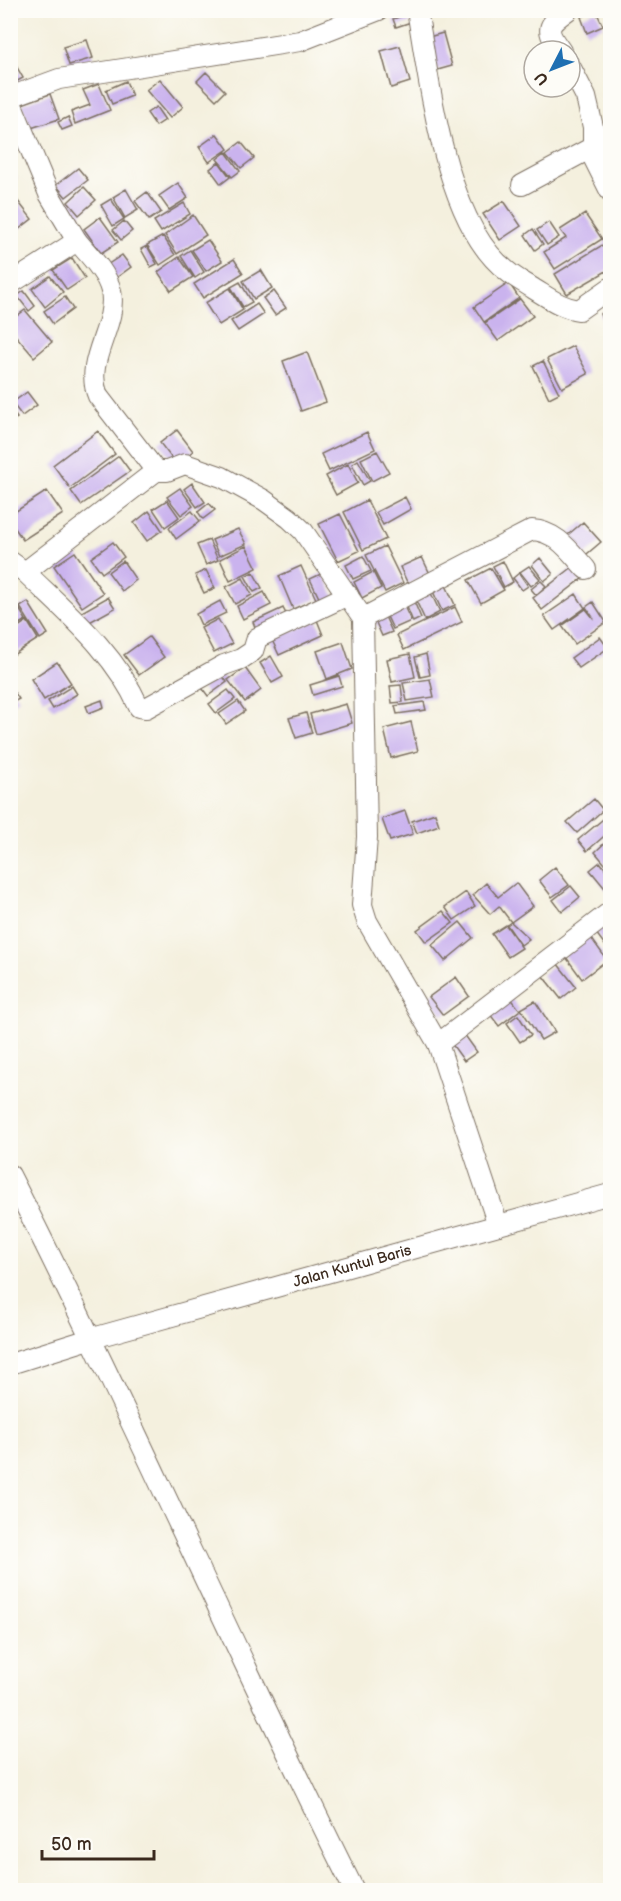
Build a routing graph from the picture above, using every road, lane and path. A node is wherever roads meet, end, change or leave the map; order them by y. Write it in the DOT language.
graph roads {
  1 [pos="379,10"];
  2 [pos="417,10"];
  3 [pos="568,10"];
  4 [pos="553,39"];
  5 [pos="582,89"];
  6 [pos="10,98"];
  7 [pos="593,147"];
  8 [pos="522,185"];
  9 [pos="610,191"];
  10 [pos="77,241"];
  11 [pos="10,284"];
  12 [pos="610,288"];
  13 [pos="156,471"];
  14 [pos="18,566"];
  15 [pos="586,569"];
  16 [pos="348,595"];
  17 [pos="363,618"];
  18 [pos="610,912"];
  19 [pos="438,1044"];
  20 [pos="10,1175"];
  21 [pos="610,1194"];
  22 [pos="498,1225"];
  23 [pos="93,1338"];
  24 [pos="10,1364"];
  25 [pos="354,1890"];
  1 -- 6 [label="street"];
  2 -- 12 [label="street"];
  3 -- 4 [label="street"];
  5 -- 7 [label="street"];
  6 -- 10 [label="street"];
  7 -- 8 [label="street"];
  7 -- 9 [label="street"];
  10 -- 11 [label="street"];
  10 -- 13 [label="street"];
  13 -- 14 [label="street"];
  13 -- 16 [label="street"];
  14 -- 16 [label="street"];
  15 -- 17 [label="street"];
  16 -- 17 [label="street"];
  17 -- 19 [label="street"];
  18 -- 19 [label="street"];
  19 -- 22 [label="street"];
  20 -- 23 [label="street"];
  21 -- 22 [label="street, Jalan Kuntul Baris"];
  22 -- 23 [label="street, Jalan Kuntul Baris"];
  23 -- 24 [label="street, Jalan Kuntul Baris"];
  23 -- 25 [label="street"];
}
